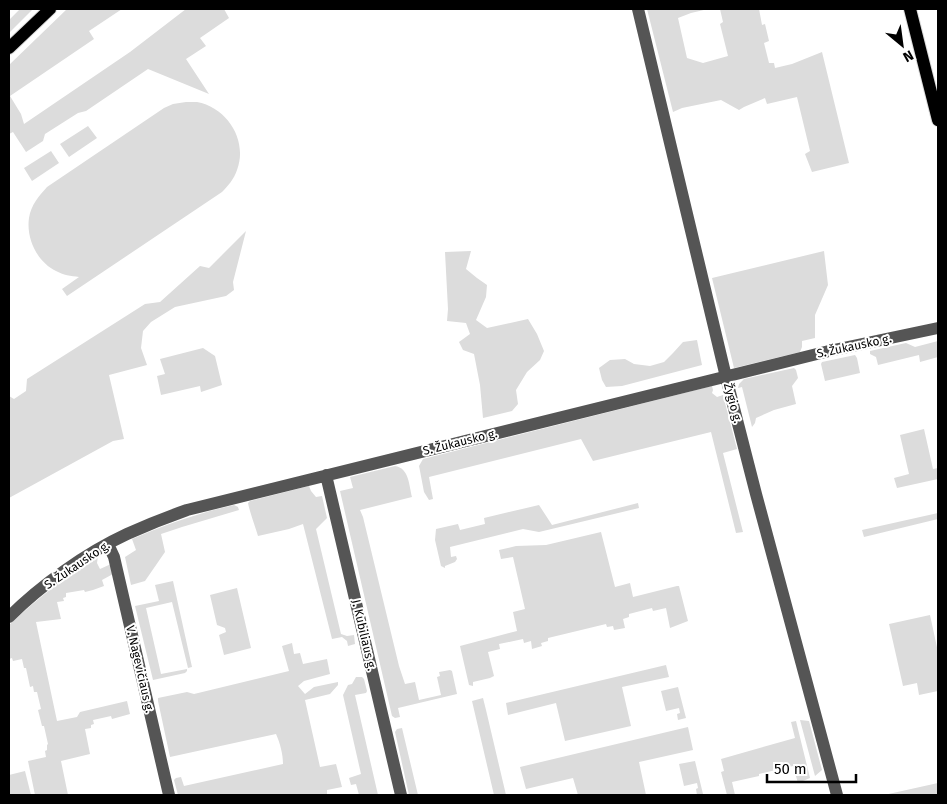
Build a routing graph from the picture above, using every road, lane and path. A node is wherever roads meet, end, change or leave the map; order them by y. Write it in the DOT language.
graph roads {
  1 [pos="50,9"];
  2 [pos="638,9"];
  3 [pos="910,9"];
  4 [pos="9,48"];
  5 [pos="938,120"];
  6 [pos="938,328"];
  7 [pos="726,377"];
  8 [pos="326,475"];
  9 [pos="108,544"];
  10 [pos="9,617"];
  11 [pos="169,795"];
  12 [pos="401,795"];
  13 [pos="837,795"];
  1 -- 4 [label="main road"];
  2 -- 7 [label="street, Žygio g."];
  3 -- 5 [label="main road"];
  6 -- 7 [label="street, S. Žukausko g."];
  7 -- 8 [label="street, S. Žukausko g."];
  7 -- 13 [label="street, Žygio g."];
  8 -- 9 [label="street, S. Žukausko g."];
  8 -- 12 [label="street, J. Kubiliaus g."];
  9 -- 10 [label="street, S. Žukausko g."];
  9 -- 11 [label="street, V. Nagevičiaus g."];
}
